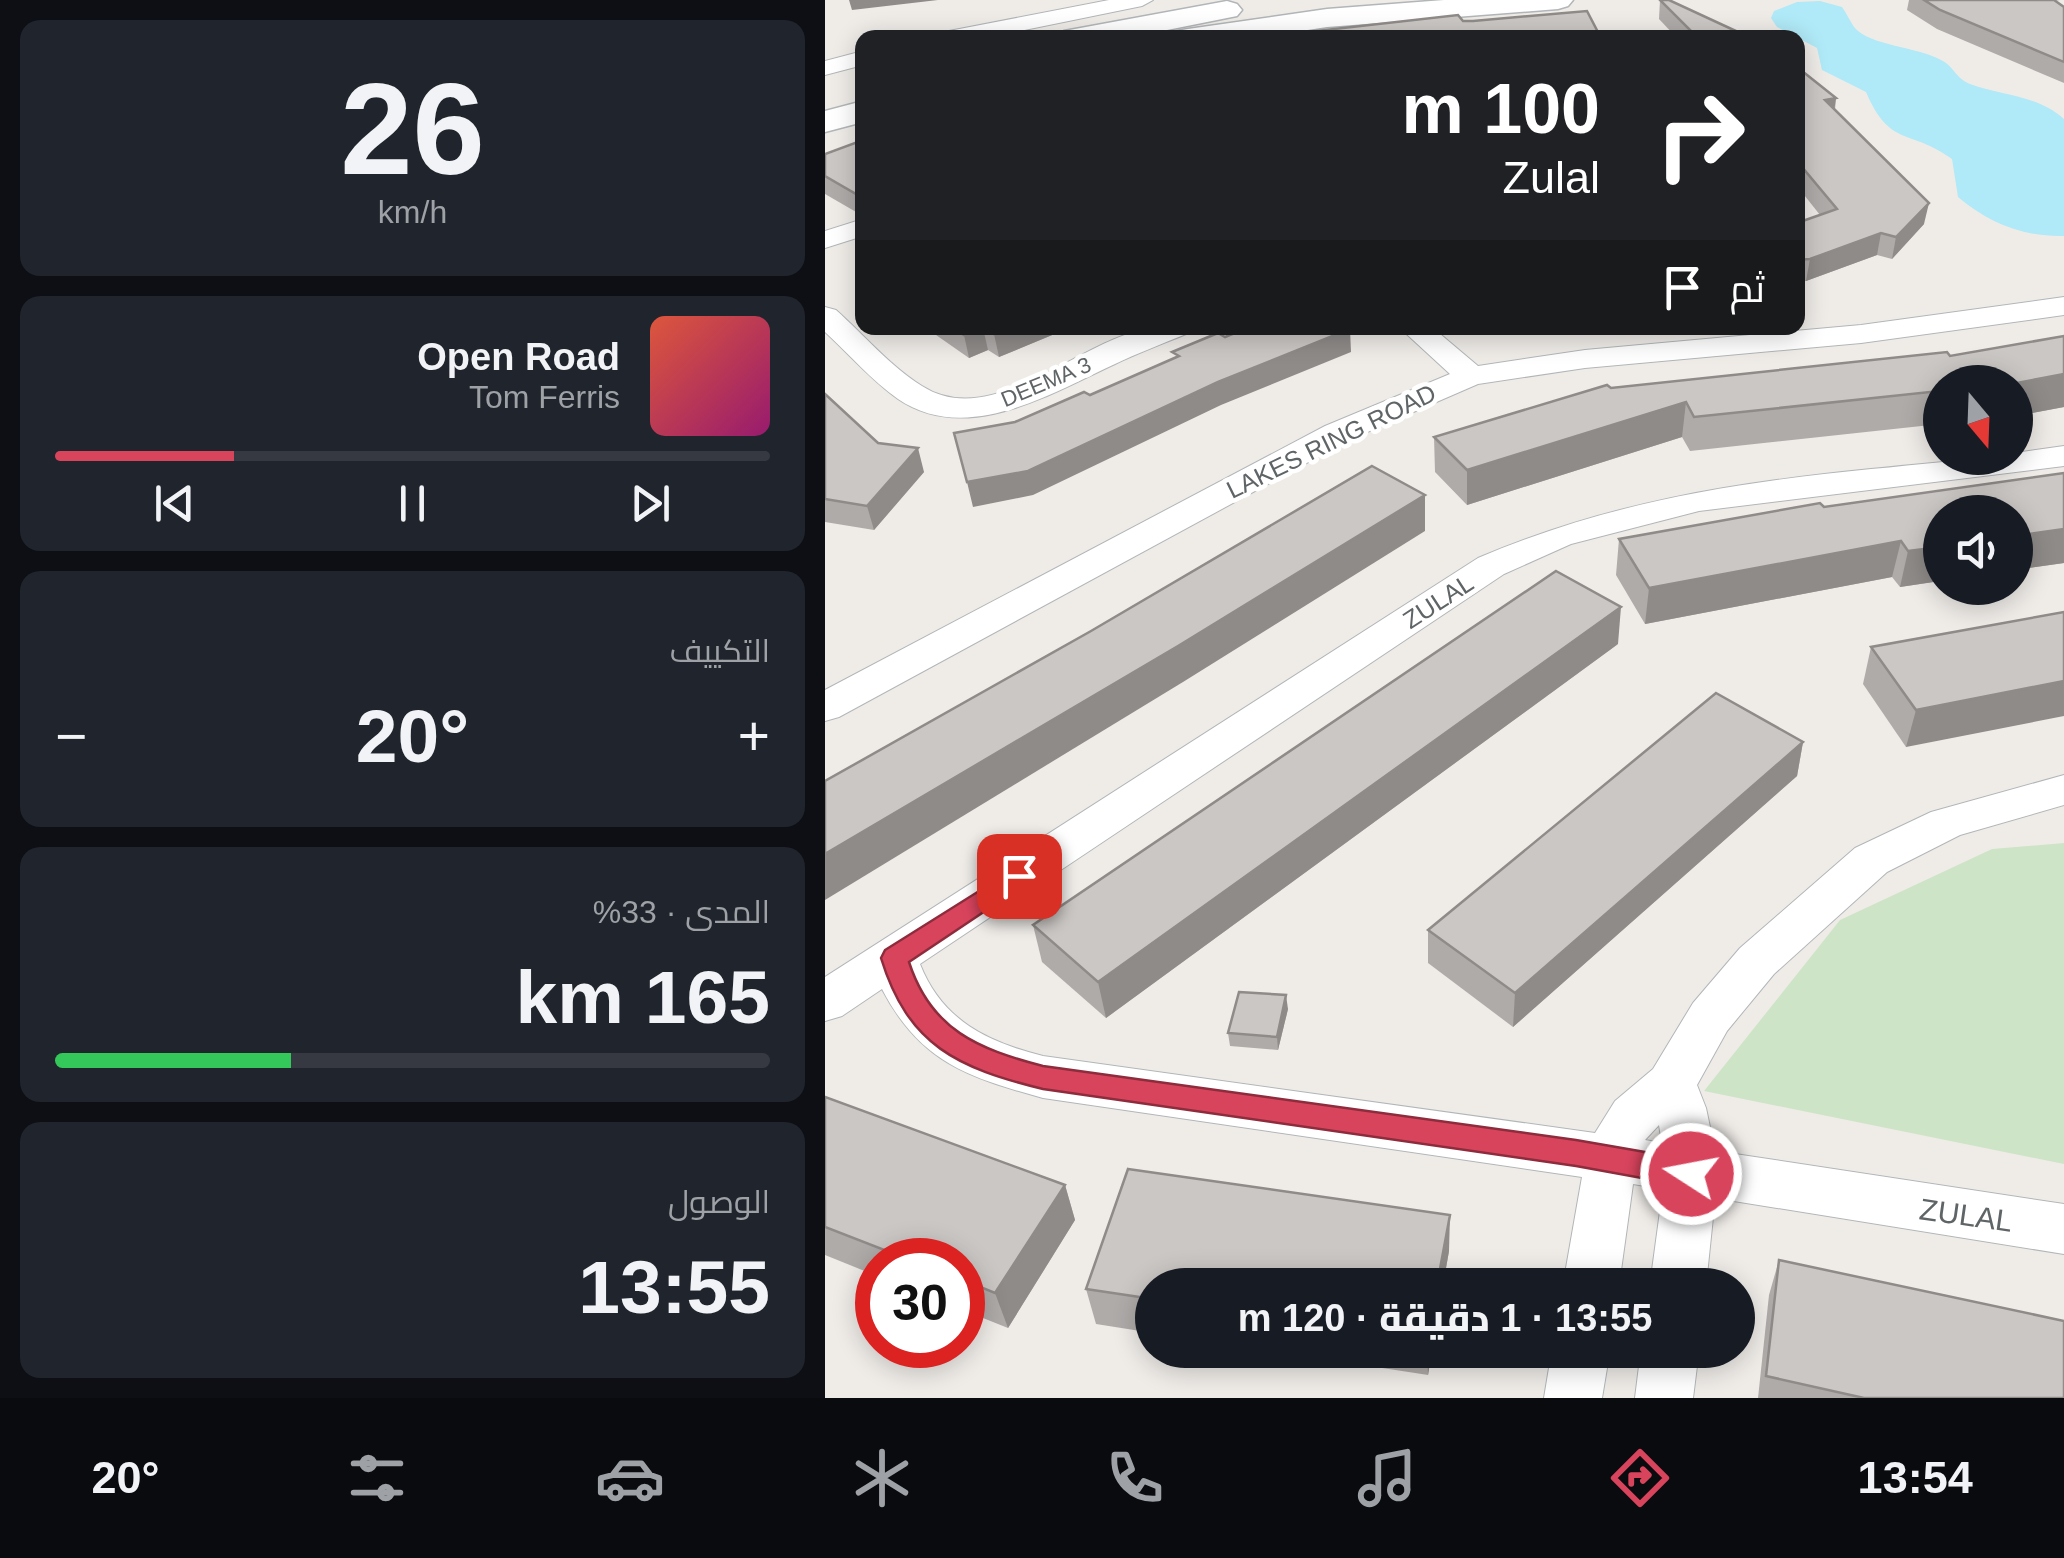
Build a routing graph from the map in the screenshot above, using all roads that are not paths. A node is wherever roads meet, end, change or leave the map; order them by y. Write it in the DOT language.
graph roads {
  1 [pos="1143,0"];
  2 [pos="1315,0"];
  3 [pos="1558,0"];
  4 [pos="1074,16"];
  5 [pos="994,30"];
  6 [pos="1244,30"];
  7 [pos="855,60"];
  8 [pos="825,68"];
  9 [pos="855,89"];
  10 [pos="825,97"];
  11 [pos="855,113"];
  12 [pos="825,122"];
  13 [pos="855,231"];
  14 [pos="825,240"];
  15 [pos="2064,306"];
  16 [pos="825,316"];
  17 [pos="1159,335"];
  18 [pos="1423,335"];
  19 [pos="1471,376"];
  20 [pos="2064,456"];
  21 [pos="825,707"];
  22 [pos="2064,790"];
  23 [pos="894,958"];
  24 [pos="825,1002"];
  25 [pos="1671,1084"];
  26 [pos="1611,1158"];
  27 [pos="1691,1174"];
  28 [pos="2064,1229"];
  29 [pos="1594,1268"];
  30 [pos="1680,1268"];
  31 [pos="1578,1368"];
  32 [pos="1668,1368"];
  33 [pos="1573,1398"];
  34 [pos="1664,1398"];
  1 -- 4 [label="street"];
  2 -- 4 [label="main road"];
  3 -- 6 [label="main road"];
  4 -- 5 [label="street"];
  7 -- 8 [label="street"];
  9 -- 10 [label="main road"];
  11 -- 12 [label="main road"];
  13 -- 14 [label="street"];
  15 -- 19 [label="street, LAKES RING ROAD"];
  16 -- 17 [label="street, DEEMA 3"];
  18 -- 19 [label="street"];
  19 -- 21 [label="street, LAKES RING ROAD"];
  20 -- 23 [label="street, ZULAL"];
  22 -- 25 [label="street"];
  23 -- 24 [label="street, ZULAL"];
  23 -- 26 [label="street, ZULAL"];
  25 -- 26 [label="street"];
  25 -- 27 [label="street"];
  26 -- 27 [label="street, ZULAL"];
  26 -- 29 [label="street"];
  27 -- 28 [label="street, ZULAL"];
  27 -- 30 [label="street"];
  31 -- 33 [label="street"];
  32 -- 34 [label="street"];
}
